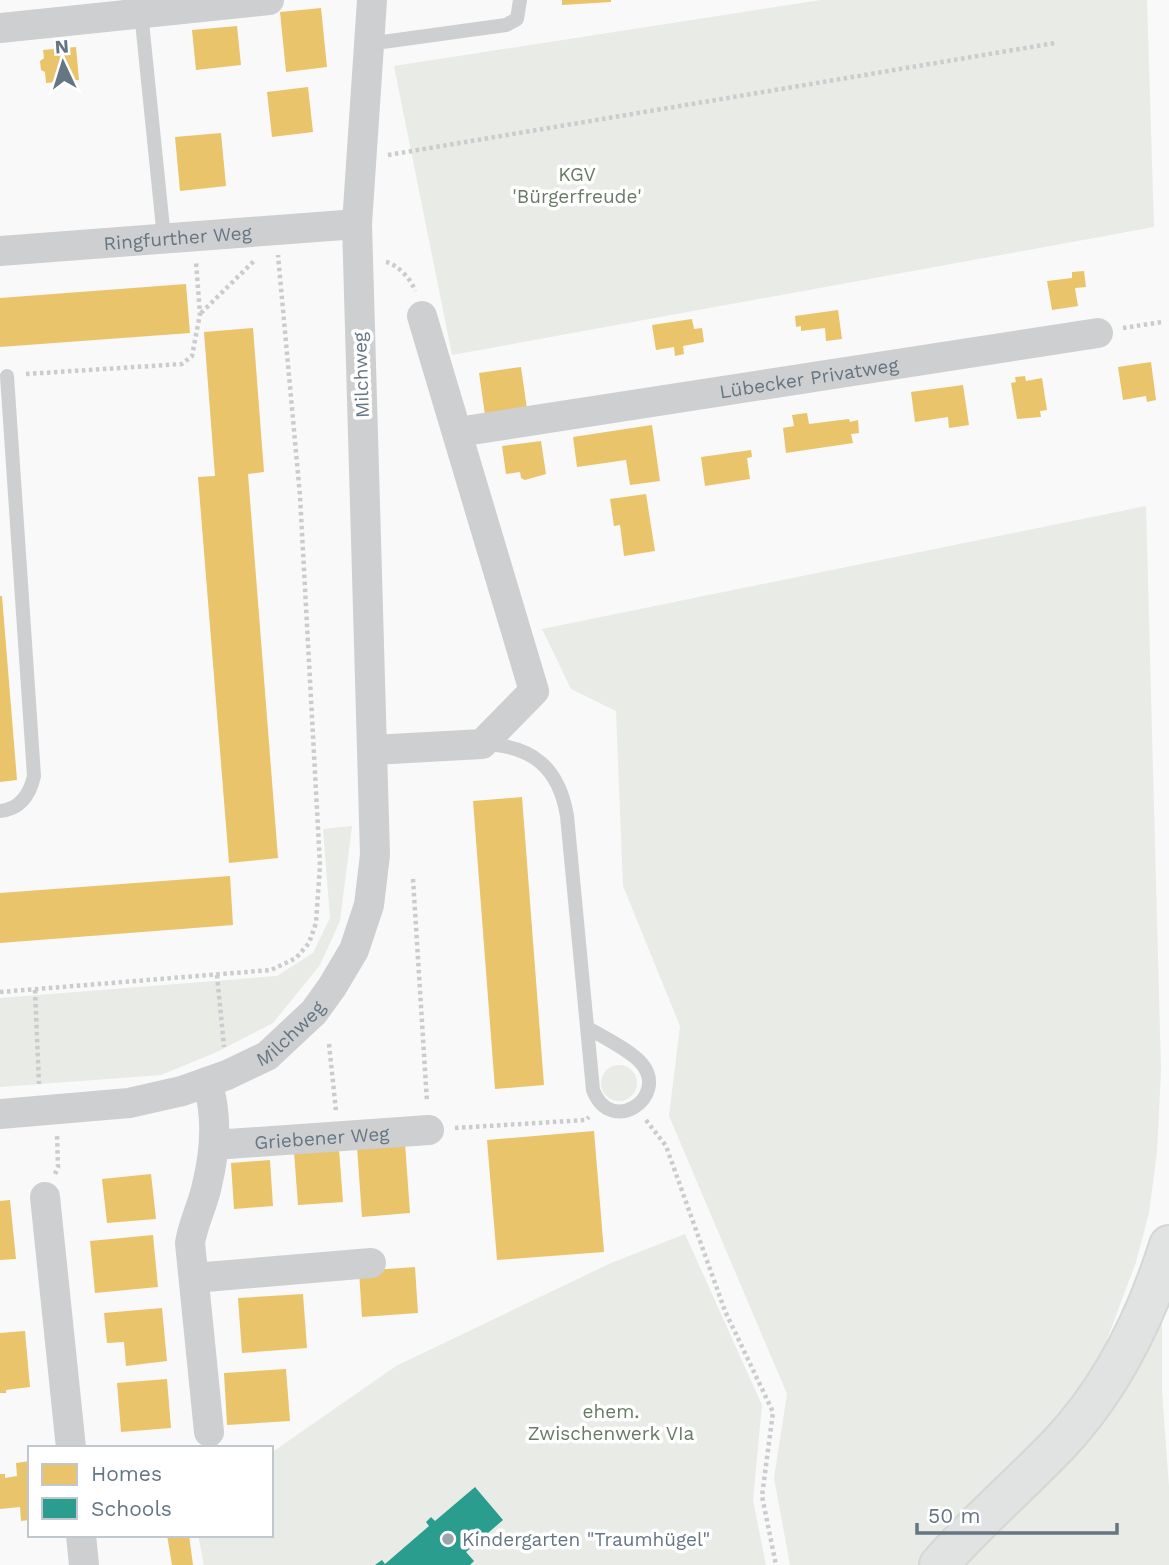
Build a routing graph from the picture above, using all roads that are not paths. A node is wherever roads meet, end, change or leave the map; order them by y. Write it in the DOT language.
graph roads {
  1 [pos="269,0"];
  2 [pos="372,0"];
  3 [pos="520,0"];
  4 [pos="142,12"];
  5 [pos="0,28"];
  6 [pos="368,44"];
  7 [pos="357,224"];
  8 [pos="164,238"];
  9 [pos="0,251"];
  10 [pos="422,316"];
  11 [pos="1098,333"];
  12 [pos="7,376"];
  13 [pos="458,432"];
  14 [pos="482,744"];
  15 [pos="373,750"];
  16 [pos="0,811"];
  17 [pos="588,1028"];
  18 [pos="217,1079"];
  19 [pos="0,1114"];
  20 [pos="429,1130"];
  21 [pos="214,1145"];
  22 [pos="45,1197"];
  23 [pos="1169,1245"];
  24 [pos="371,1263"];
  25 [pos="194,1278"];
  26 [pos="209,1432"];
  27 [pos="71,1446"];
  28 [pos="80,1537"];
  29 [pos="84,1565"];
  30 [pos="939,1565"];
  1 -- 4 [label="street"];
  2 -- 6 [label="street, Milchweg"];
  3 -- 6 [label="lane"];
  4 -- 5 [label="street"];
  4 -- 8 [label="lane"];
  6 -- 7 [label="street, Milchweg"];
  7 -- 8 [label="street, Ringfurther Weg"];
  7 -- 15 [label="street, Milchweg"];
  8 -- 9 [label="street, Ringfurther Weg"];
  10 -- 13 [label="street"];
  11 -- 13 [label="street, Lübecker Privatweg"];
  12 -- 16 [label="lane"];
  13 -- 14 [label="street"];
  14 -- 15 [label="street"];
  14 -- 17 [label="lane"];
  15 -- 18 [label="street, Milchweg"];
  17 -- 17 [label="lane"];
  18 -- 19 [label="street, Milchweg"];
  18 -- 21 [label="street"];
  20 -- 21 [label="street, Griebener Weg"];
  21 -- 25 [label="street"];
  22 -- 27 [label="street"];
  23 -- 30 [label="highway"];
  24 -- 25 [label="street"];
  25 -- 26 [label="street"];
  28 -- 29 [label="street"];
}
